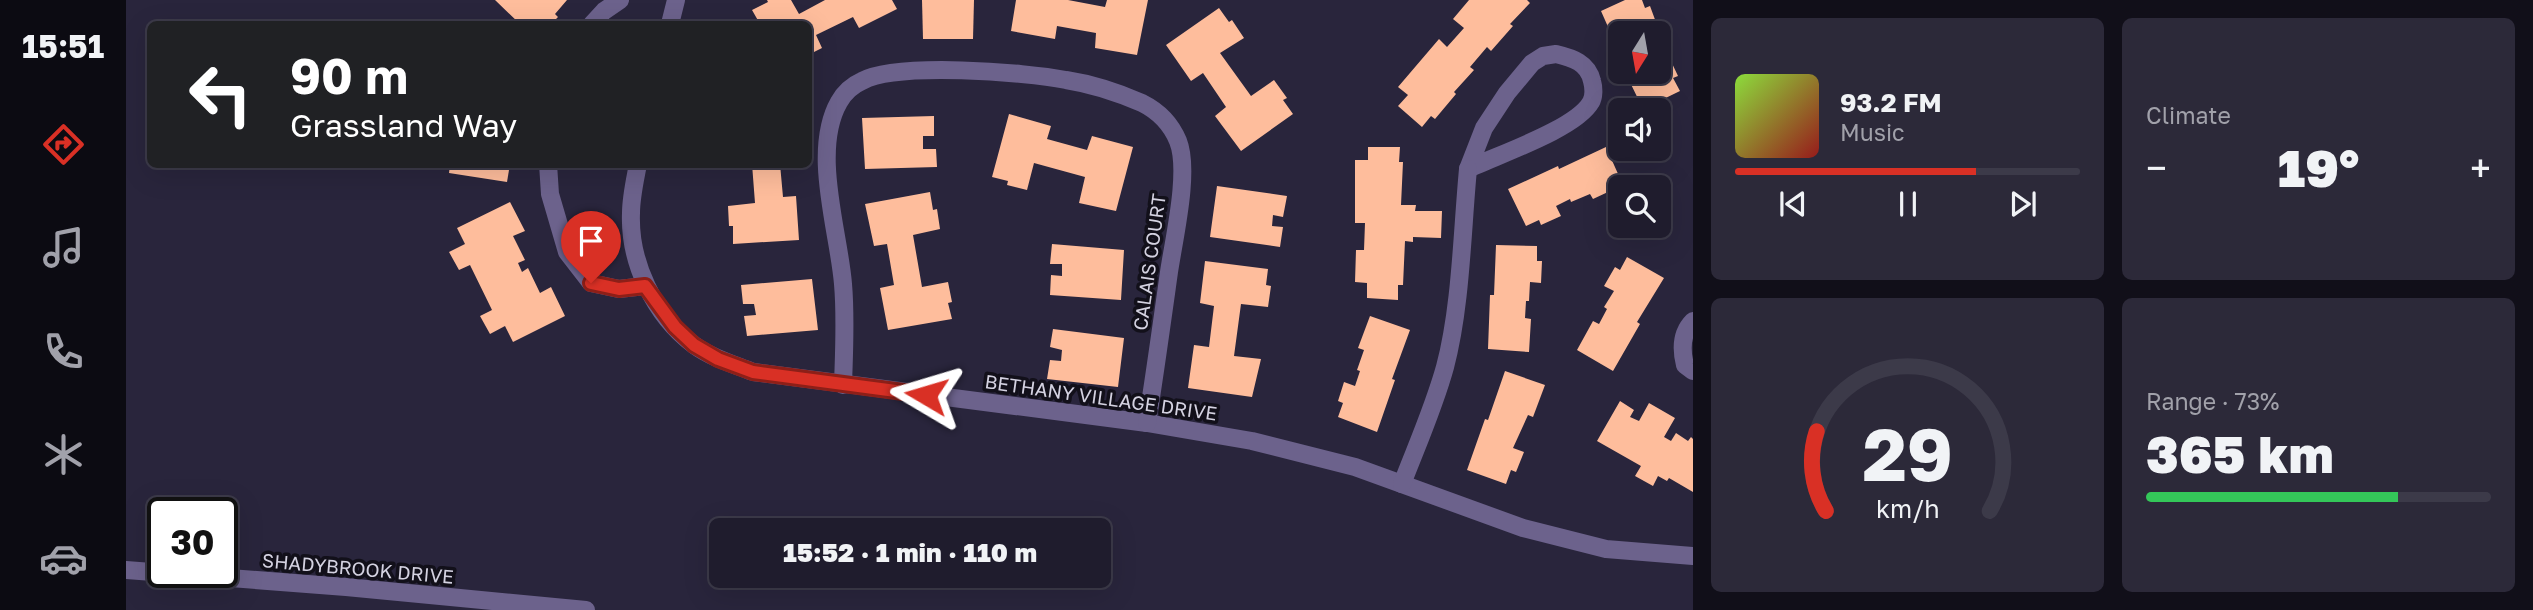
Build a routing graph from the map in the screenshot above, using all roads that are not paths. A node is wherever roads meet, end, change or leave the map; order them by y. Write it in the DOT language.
graph roads {
  1 [pos="620,0"];
  2 [pos="676,0"];
  3 [pos="595,21"];
  4 [pos="671,21"];
  5 [pos="548,168"];
  6 [pos="637,168"];
  7 [pos="1468,169"];
  8 [pos="645,286"];
  9 [pos="1693,321"];
  10 [pos="1693,371"];
  11 [pos="843,385"];
  12 [pos="1147,423"];
  13 [pos="1402,484"];
  14 [pos="1693,556"];
  15 [pos="126,570"];
  16 [pos="586,610"];
  1 -- 3 [label="street"];
  2 -- 4 [label="street"];
  5 -- 8 [label="street"];
  6 -- 8 [label="street, BETHANY VILLAGE DRIVE"];
  7 -- 7 [label="street"];
  7 -- 13 [label="street"];
  8 -- 11 [label="street, BETHANY VILLAGE DRIVE"];
  9 -- 10 [label="street"];
  11 -- 12 [label="street, BETHANY VILLAGE DRIVE"];
  11 -- 12 [label="street, CALAIS COURT"];
  12 -- 13 [label="street, BETHANY VILLAGE DRIVE"];
  13 -- 14 [label="street, BETHANY VILLAGE DRIVE"];
  15 -- 16 [label="street, SHADYBROOK DRIVE"];
}
